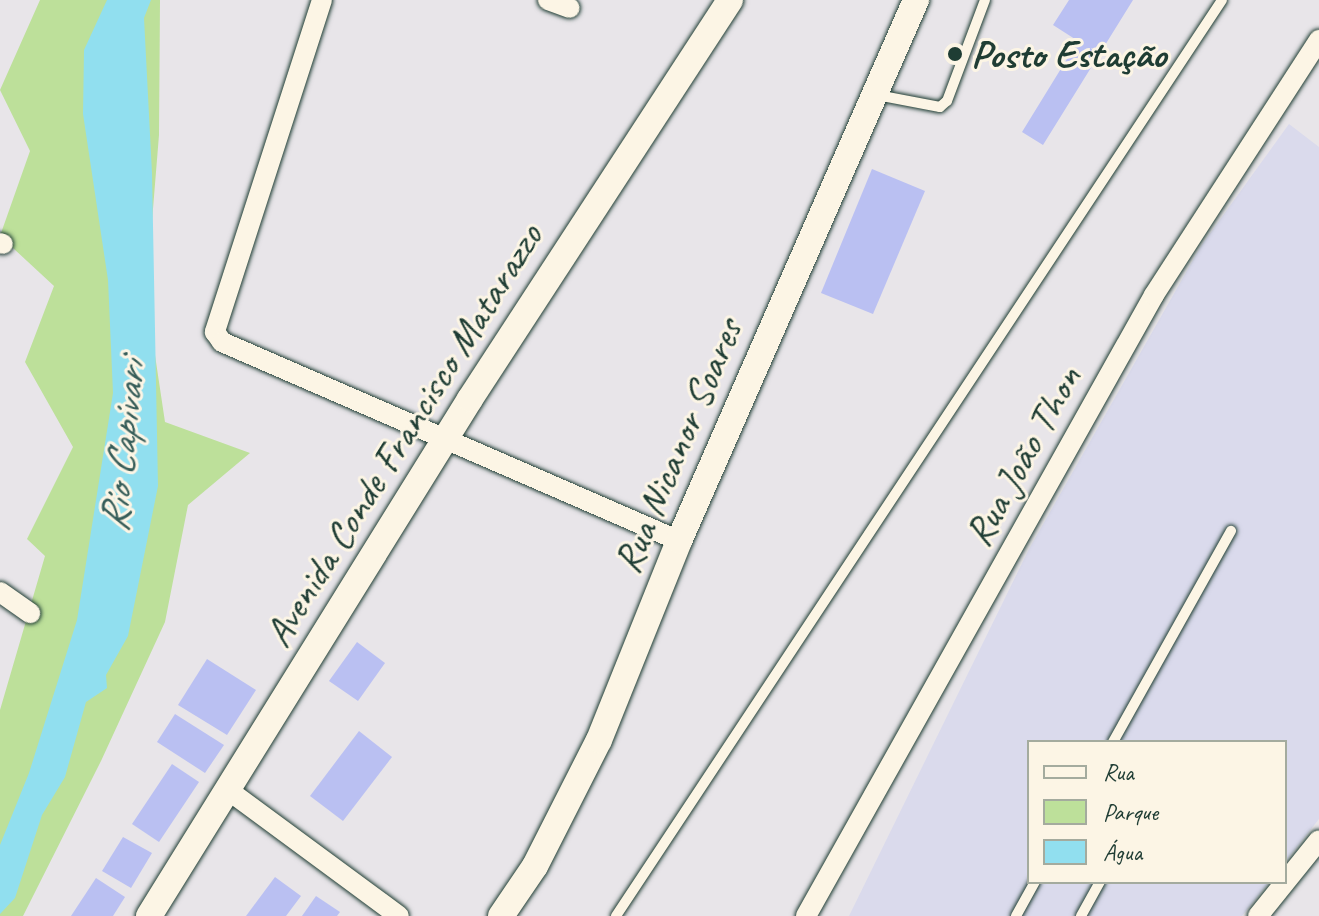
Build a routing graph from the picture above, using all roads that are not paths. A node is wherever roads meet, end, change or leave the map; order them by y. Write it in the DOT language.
graph roads {
  1 [pos="322,0"];
  2 [pos="548,0"];
  3 [pos="730,0"];
  4 [pos="916,0"];
  5 [pos="985,0"];
  6 [pos="1222,0"];
  7 [pos="570,8"];
  8 [pos="1319,40"];
  9 [pos="875,94"];
  10 [pos="446,440"];
  11 [pos="1231,531"];
  12 [pos="679,541"];
  13 [pos="0,592"];
  14 [pos="30,613"];
  15 [pos="1114,740"];
  16 [pos="228,790"];
  17 [pos="1319,840"];
  18 [pos="1287,880"];
  19 [pos="1034,884"];
  20 [pos="1099,884"];
  21 [pos="1284,884"];
  22 [pos="149,916"];
  23 [pos="399,916"];
  24 [pos="501,916"];
  25 [pos="616,916"];
  26 [pos="806,916"];
  27 [pos="1016,916"];
  28 [pos="1081,916"];
  29 [pos="1258,916"];
  1 -- 10 [label="street"];
  2 -- 7 [label="street"];
  3 -- 10 [label="street, Avenida Conde Francisco Matarazzo"];
  4 -- 9 [label="street, Rua Nicanor Soares"];
  5 -- 9 [label="lane"];
  6 -- 25 [label="lane"];
  8 -- 26 [label="street, Rua João Thon"];
  9 -- 12 [label="street, Rua Nicanor Soares"];
  10 -- 12 [label="street"];
  10 -- 16 [label="street, Avenida Conde Francisco Matarazzo"];
  11 -- 15 [label="lane"];
  12 -- 24 [label="street, Rua Nicanor Soares"];
  13 -- 14 [label="street"];
  16 -- 22 [label="street, Avenida Conde Francisco Matarazzo"];
  16 -- 23 [label="street"];
  17 -- 18 [label="street"];
  19 -- 27 [label="lane"];
  20 -- 28 [label="lane"];
  21 -- 29 [label="street"];
}
